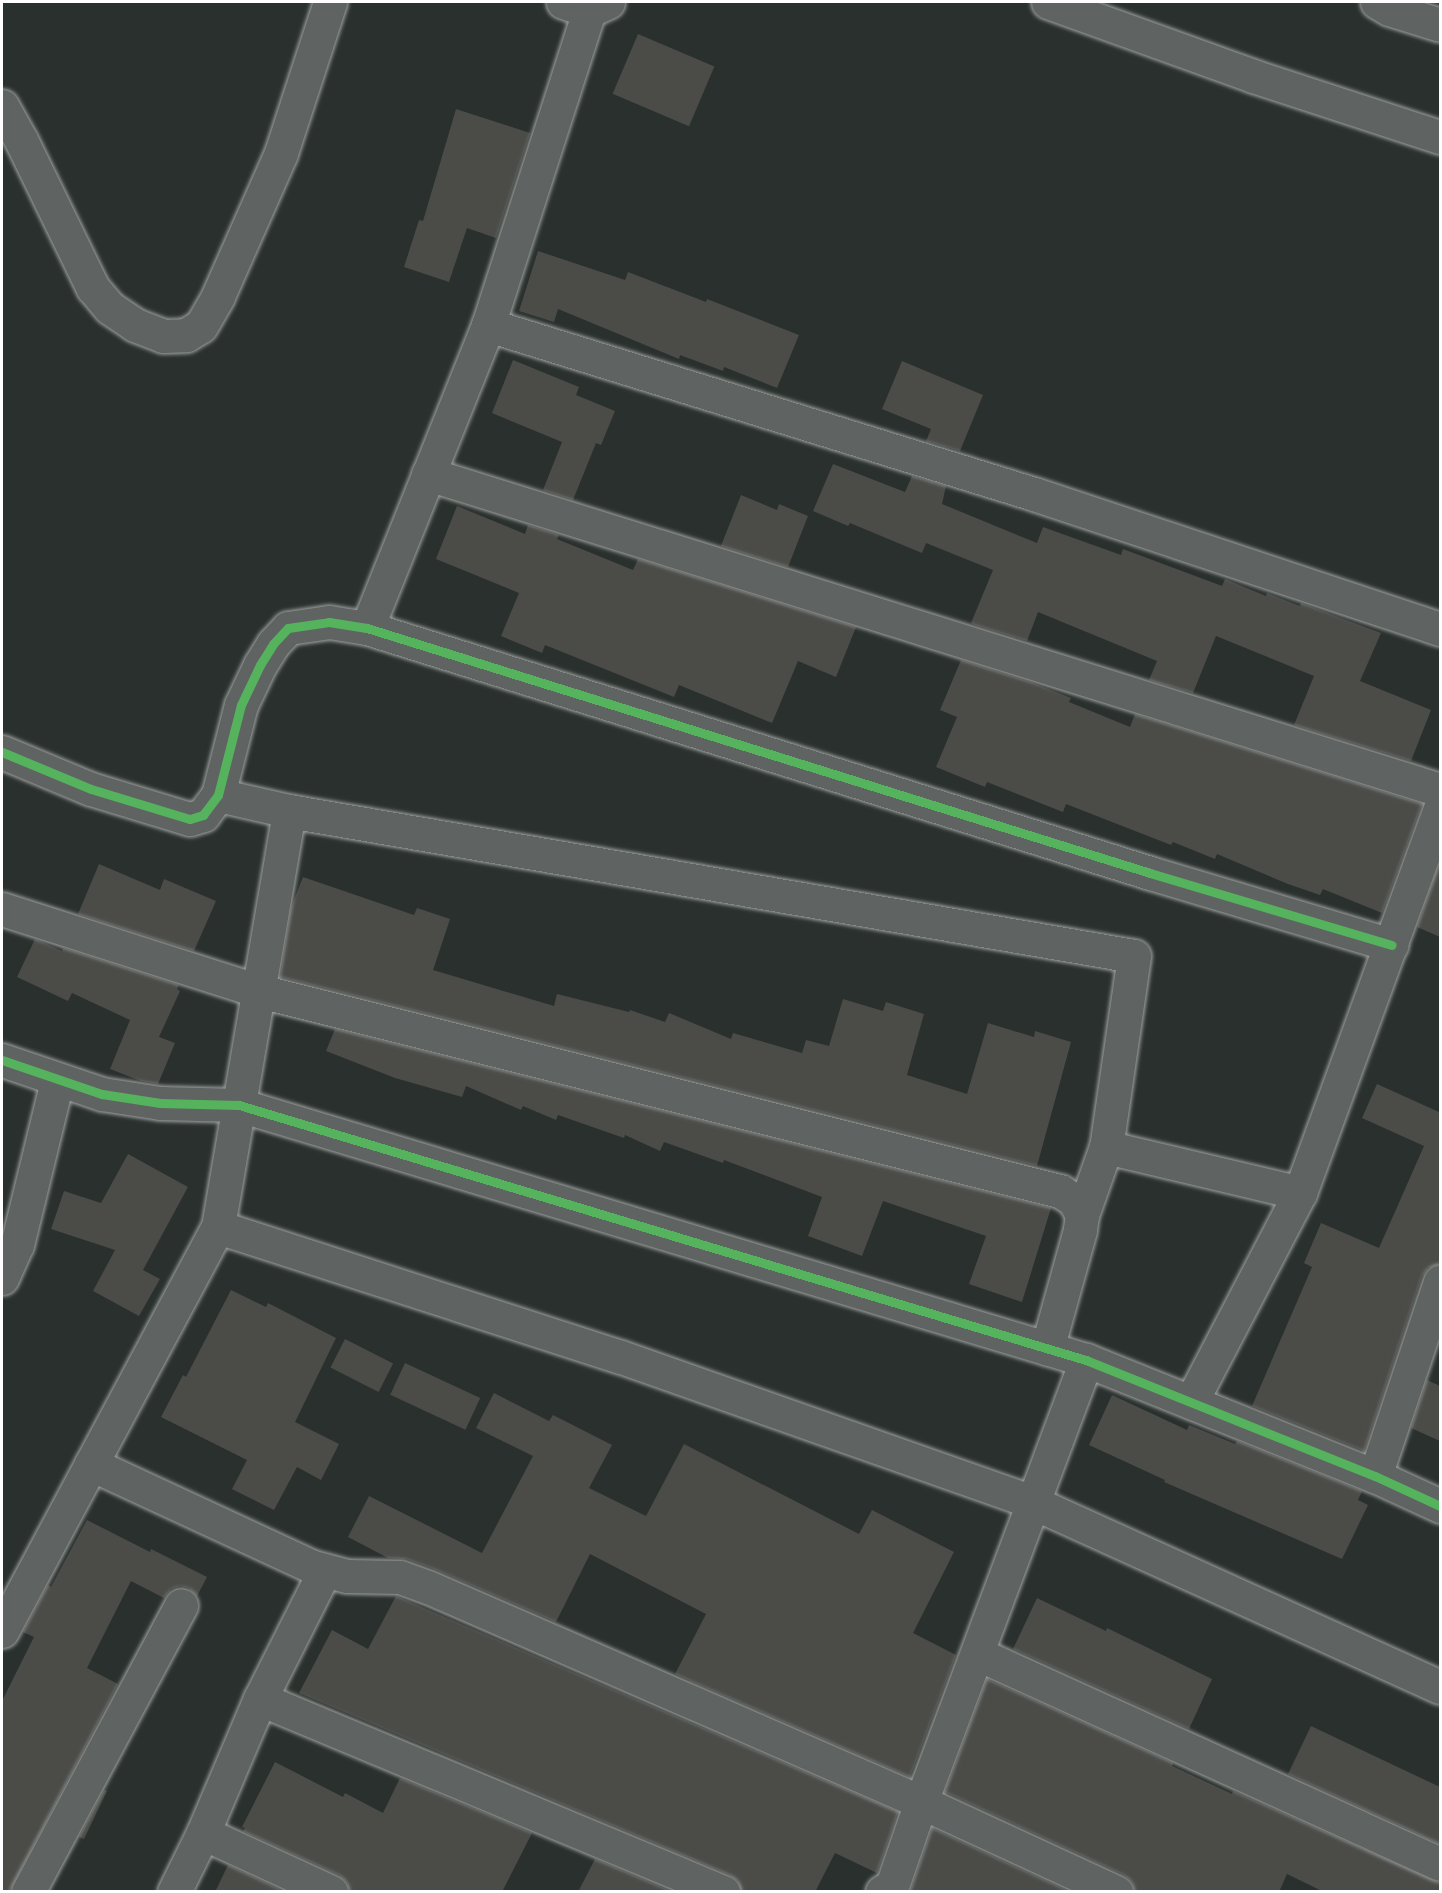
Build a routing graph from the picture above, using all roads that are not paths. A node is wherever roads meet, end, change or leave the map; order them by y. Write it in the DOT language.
graph roads {
  1 [pos="330,2"];
  2 [pos="1048,2"];
  3 [pos="1377,2"];
  4 [pos="587,5"];
  5 [pos="1440,25"];
  6 [pos="2,106"];
  7 [pos="1440,137"];
  8 [pos="488,326"];
  9 [pos="428,474"];
  10 [pos="368,628"];
  11 [pos="1440,629"];
  12 [pos="2,752"];
  13 [pos="1440,790"];
  14 [pos="218,795"];
  15 [pos="1440,808"];
  16 [pos="289,811"];
  17 [pos="2,909"];
  18 [pos="1391,945"];
  19 [pos="259,991"];
  20 [pos="2,1060"];
  21 [pos="57,1081"];
  22 [pos="239,1105"];
  23 [pos="1106,1147"];
  24 [pos="1300,1193"];
  25 [pos="1082,1215"];
  26 [pos="218,1227"];
  27 [pos="2,1278"];
  28 [pos="1440,1282"];
  29 [pos="1047,1349"];
  30 [pos="1086,1360"];
  31 [pos="1191,1402"];
  32 [pos="91,1464"];
  33 [pos="1375,1476"];
  34 [pos="1032,1502"];
  35 [pos="1440,1506"];
  36 [pos="325,1570"];
  37 [pos="11,1590"];
  38 [pos="181,1605"];
  39 [pos="2,1630"];
  40 [pos="978,1654"];
  41 [pos="1440,1687"];
  42 [pos="260,1699"];
  43 [pos="921,1802"];
  44 [pos="203,1833"];
  45 [pos="1440,1864"];
  46 [pos="890,1890"];
  47 [pos="330,1891"];
  48 [pos="28,1892"];
  49 [pos="174,1892"];
  50 [pos="723,1892"];
  51 [pos="1116,1892"];
  1 -- 6 [label="street"];
  2 -- 7 [label="street"];
  3 -- 5 [label="street"];
  4 -- 8 [label="street"];
  8 -- 9 [label="street"];
  8 -- 11 [label="street"];
  9 -- 10 [label="street"];
  9 -- 13 [label="street"];
  10 -- 14 [label="street"];
  10 -- 18 [label="street"];
  12 -- 14 [label="street"];
  14 -- 16 [label="street"];
  15 -- 18 [label="street"];
  16 -- 19 [label="street"];
  16 -- 23 [label="street"];
  17 -- 19 [label="street"];
  18 -- 24 [label="street"];
  19 -- 22 [label="street"];
  19 -- 25 [label="street"];
  20 -- 21 [label="street"];
  21 -- 22 [label="street"];
  21 -- 27 [label="street"];
  22 -- 26 [label="street"];
  22 -- 29 [label="street"];
  23 -- 24 [label="street"];
  23 -- 25 [label="street"];
  24 -- 31 [label="street"];
  25 -- 29 [label="street"];
  26 -- 32 [label="street"];
  26 -- 34 [label="street"];
  28 -- 33 [label="street"];
  29 -- 30 [label="street"];
  30 -- 31 [label="street"];
  30 -- 34 [label="street"];
  31 -- 33 [label="street"];
  32 -- 36 [label="street"];
  32 -- 37 [label="street"];
  33 -- 35 [label="street"];
  34 -- 40 [label="street"];
  34 -- 41 [label="street"];
  36 -- 42 [label="street"];
  36 -- 43 [label="street"];
  37 -- 39 [label="street"];
  38 -- 48 [label="street"];
  40 -- 43 [label="street"];
  40 -- 45 [label="street"];
  42 -- 44 [label="street"];
  42 -- 50 [label="street"];
  43 -- 46 [label="street"];
  43 -- 51 [label="street"];
  44 -- 47 [label="street"];
  44 -- 49 [label="street"];
}
